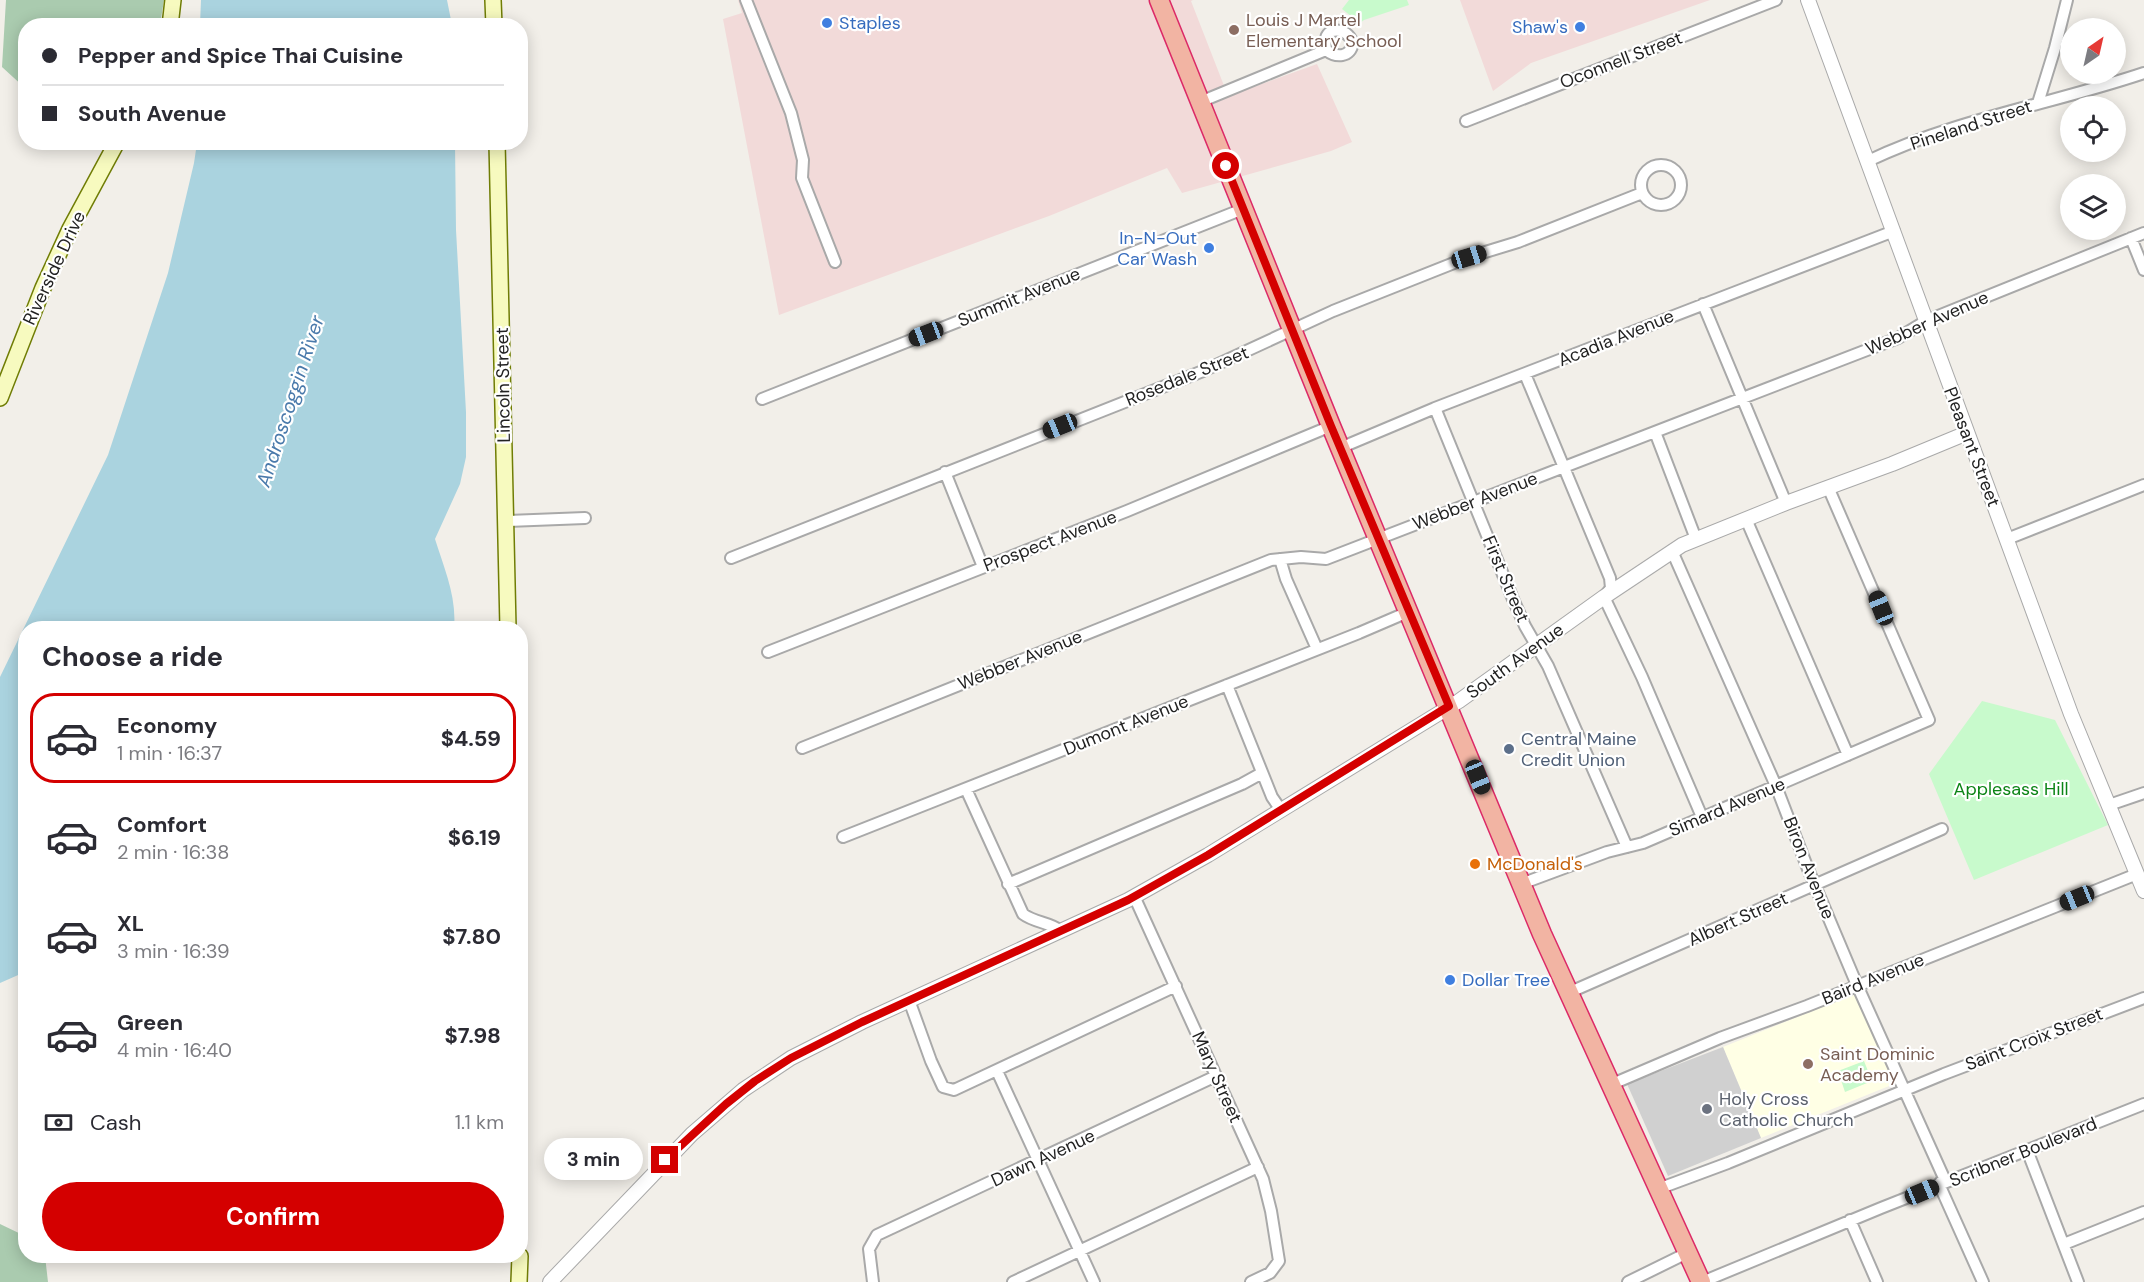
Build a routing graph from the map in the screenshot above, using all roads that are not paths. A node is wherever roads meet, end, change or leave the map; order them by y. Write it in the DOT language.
graph roads {
  1 [pos="173,0"];
  2 [pos="493,0"];
  3 [pos="746,0"];
  4 [pos="1159,0"];
  5 [pos="1776,0"];
  6 [pos="1808,0"];
  7 [pos="2067,0"];
  8 [pos="171,18"];
  9 [pos="494,18"];
  10 [pos="1326,50"];
  11 [pos="2144,73"];
  12 [pos="1200,102"];
  13 [pos="2038,103"];
  14 [pos="1466,121"];
  15 [pos="113,150"];
  16 [pos="496,150"];
  17 [pos="1868,161"];
  18 [pos="1642,193"];
  19 [pos="1243,209"];
  20 [pos="1894,231"];
  21 [pos="2144,233"];
  22 [pos="2130,238"];
  23 [pos="835,262"];
  24 [pos="2144,270"];
  25 [pos="1703,304"];
  26 [pos="1926,321"];
  27 [pos="1292,330"];
  28 [pos="1525,374"];
  29 [pos="0,398"];
  30 [pos="1742,398"];
  31 [pos="762,399"];
  32 [pos="1435,408"];
  33 [pos="1331,426"];
  34 [pos="1655,432"];
  35 [pos="1967,433"];
  36 [pos="1340,447"];
  37 [pos="1563,467"];
  38 [pos="945,472"];
  39 [pos="2144,485"];
  40 [pos="1828,487"];
  41 [pos="1473,503"];
  42 [pos="1786,503"];
  43 [pos="585,518"];
  44 [pos="1746,519"];
  45 [pos="506,521"];
  46 [pos="1696,538"];
  47 [pos="1378,539"];
  48 [pos="2007,539"];
  49 [pos="1672,551"];
  50 [pos="730,558"];
  51 [pos="1280,559"];
  52 [pos="983,567"];
  53 [pos="1604,597"];
  54 [pos="1408,612"];
  55 [pos="508,621"];
  56 [pos="1536,645"];
  57 [pos="1317,649"];
  58 [pos="768,652"];
  59 [pos="1227,685"];
  60 [pos="1449,706"];
  61 [pos="802,748"];
  62 [pos="1848,755"];
  63 [pos="1262,773"];
  64 [pos="1776,786"];
  65 [pos="966,789"];
  66 [pos="2144,793"];
  67 [pos="2109,805"];
  68 [pos="1281,810"];
  69 [pos="1702,817"];
  70 [pos="1942,829"];
  71 [pos="843,837"];
  72 [pos="1627,846"];
  73 [pos="2137,874"];
  74 [pos="1008,884"];
  75 [pos="1521,884"];
  76 [pos="1815,885"];
  77 [pos="2144,891"];
  78 [pos="1134,896"];
  79 [pos="1061,931"];
  80 [pos="1857,985"];
  81 [pos="1176,986"];
  82 [pos="1568,993"];
  83 [pos="2144,998"];
  84 [pos="909,1000"];
  85 [pos="997,1071"];
  86 [pos="1216,1076"];
  87 [pos="1610,1085"];
  88 [pos="1904,1090"];
  89 [pos="2144,1104"];
  90 [pos="2027,1150"];
  91 [pos="1036,1160"];
  92 [pos="1258,1167"];
  93 [pos="1939,1184"];
  94 [pos="1658,1189"];
  95 [pos="2144,1212"];
  96 [pos="1850,1220"];
  97 [pos="2064,1244"];
  98 [pos="1081,1252"];
  99 [pos="1687,1252"];
  100 [pos="520,1263"];
  101 [pos="519,1282"];
  102 [pos="550,1282"];
  103 [pos="873,1282"];
  104 [pos="1013,1282"];
  105 [pos="1094,1282"];
  106 [pos="1251,1282"];
  107 [pos="1628,1282"];
  108 [pos="1702,1282"];
  109 [pos="1878,1282"];
  110 [pos="1983,1282"];
  111 [pos="2078,1282"];
  1 -- 8 [label="main road"];
  2 -- 9 [label="main road"];
  3 -- 23 [label="street"];
  4 -- 12 [label="highway"];
  5 -- 14 [label="street, Oconnell Street"];
  6 -- 17 [label="street, Pleasant Street"];
  7 -- 13 [label="street"];
  10 -- 12 [label="street"];
  11 -- 13 [label="street, Pineland Street"];
  12 -- 19 [label="highway"];
  13 -- 17 [label="street, Pineland Street"];
  15 -- 29 [label="main road, Riverside Drive"];
  16 -- 45 [label="main road, Lincoln Street"];
  17 -- 20 [label="street, Pleasant Street"];
  18 -- 27 [label="street, Rosedale Street"];
  19 -- 27 [label="highway"];
  19 -- 31 [label="street, Summit Avenue"];
  20 -- 25 [label="street, Acadia Avenue"];
  20 -- 26 [label="street, Pleasant Street"];
  21 -- 22 [label="street, Webber Avenue"];
  22 -- 24 [label="street"];
  22 -- 26 [label="street, Webber Avenue"];
  25 -- 28 [label="street, Acadia Avenue"];
  25 -- 30 [label="street"];
  26 -- 30 [label="street, Webber Avenue"];
  26 -- 35 [label="street, Pleasant Street"];
  27 -- 33 [label="highway"];
  27 -- 38 [label="street, Rosedale Street"];
  28 -- 32 [label="street, Acadia Avenue"];
  28 -- 37 [label="street"];
  30 -- 34 [label="street, Webber Avenue"];
  30 -- 42 [label="street"];
  32 -- 36 [label="street, Acadia Avenue"];
  32 -- 41 [label="street, First Street"];
  33 -- 36 [label="highway"];
  33 -- 52 [label="street, Prospect Avenue"];
  34 -- 37 [label="street, Webber Avenue"];
  34 -- 46 [label="street"];
  35 -- 40 [label="street, South Avenue"];
  35 -- 48 [label="street, Pleasant Street"];
  36 -- 47 [label="highway"];
  37 -- 41 [label="street, Webber Avenue"];
  37 -- 53 [label="street"];
  38 -- 50 [label="street, Rosedale Street"];
  38 -- 52 [label="street"];
  39 -- 48 [label="street"];
  40 -- 42 [label="street, South Avenue"];
  40 -- 62 [label="street, Simard Avenue"];
  41 -- 47 [label="street, Webber Avenue"];
  41 -- 56 [label="street, First Street"];
  42 -- 44 [label="street, South Avenue"];
  43 -- 45 [label="street"];
  44 -- 46 [label="street, South Avenue"];
  44 -- 62 [label="street"];
  45 -- 55 [label="main road, Lincoln Street"];
  46 -- 49 [label="street, South Avenue"];
  47 -- 51 [label="street, Webber Avenue"];
  47 -- 54 [label="highway"];
  48 -- 67 [label="street, Pleasant Street"];
  49 -- 53 [label="street, South Avenue"];
  49 -- 64 [label="street, Biron Avenue"];
  51 -- 57 [label="street"];
  51 -- 61 [label="street, Webber Avenue"];
  52 -- 58 [label="street, Prospect Avenue"];
  53 -- 56 [label="street, South Avenue"];
  53 -- 69 [label="street"];
  54 -- 57 [label="street, Dumont Avenue"];
  54 -- 60 [label="highway"];
  56 -- 60 [label="street, South Avenue"];
  56 -- 72 [label="street, First Street"];
  57 -- 59 [label="street, Dumont Avenue"];
  59 -- 63 [label="street"];
  59 -- 65 [label="street, Dumont Avenue"];
  60 -- 68 [label="street, South Avenue"];
  60 -- 75 [label="highway"];
  62 -- 64 [label="street, Simard Avenue"];
  63 -- 68 [label="street"];
  63 -- 74 [label="street"];
  64 -- 69 [label="street, Simard Avenue"];
  64 -- 76 [label="street, Biron Avenue"];
  65 -- 71 [label="street, Dumont Avenue"];
  65 -- 74 [label="street"];
  66 -- 67 [label="street"];
  67 -- 73 [label="street, Pleasant Street"];
  68 -- 78 [label="street, South Avenue"];
  69 -- 72 [label="street, Simard Avenue"];
  70 -- 76 [label="street, Albert Street"];
  72 -- 75 [label="street, Simard Avenue"];
  73 -- 77 [label="street, Pleasant Street"];
  73 -- 80 [label="street, Baird Avenue"];
  74 -- 79 [label="street"];
  75 -- 82 [label="highway"];
  76 -- 80 [label="street, Biron Avenue"];
  76 -- 82 [label="street, Albert Street"];
  78 -- 79 [label="street, South Avenue"];
  78 -- 81 [label="street, Mary Street"];
  79 -- 84 [label="street, South Avenue"];
  80 -- 87 [label="street, Baird Avenue"];
  80 -- 88 [label="street, Biron Avenue"];
  81 -- 85 [label="street"];
  81 -- 86 [label="street, Mary Street"];
  82 -- 87 [label="highway"];
  83 -- 88 [label="street, Saint Croix Street"];
  84 -- 85 [label="street"];
  84 -- 102 [label="street, South Avenue"];
  85 -- 91 [label="street"];
  86 -- 91 [label="street, Dawn Avenue"];
  86 -- 92 [label="street, Mary Street"];
  87 -- 94 [label="highway"];
  88 -- 93 [label="street, Biron Avenue"];
  88 -- 94 [label="street, Saint Croix Street"];
  89 -- 90 [label="street, Scribner Boulevard"];
  90 -- 93 [label="street, Scribner Boulevard"];
  90 -- 97 [label="street"];
  91 -- 98 [label="street"];
  91 -- 103 [label="street, Dawn Avenue"];
  92 -- 98 [label="street"];
  92 -- 106 [label="street, Mary Street"];
  93 -- 96 [label="street, Scribner Boulevard"];
  93 -- 110 [label="street"];
  94 -- 99 [label="highway"];
  95 -- 97 [label="street"];
  96 -- 108 [label="street, Scribner Boulevard"];
  96 -- 109 [label="street"];
  97 -- 111 [label="street"];
  98 -- 104 [label="street"];
  98 -- 105 [label="street"];
  99 -- 107 [label="street"];
  99 -- 108 [label="highway"];
  100 -- 101 [label="main road"];
}
